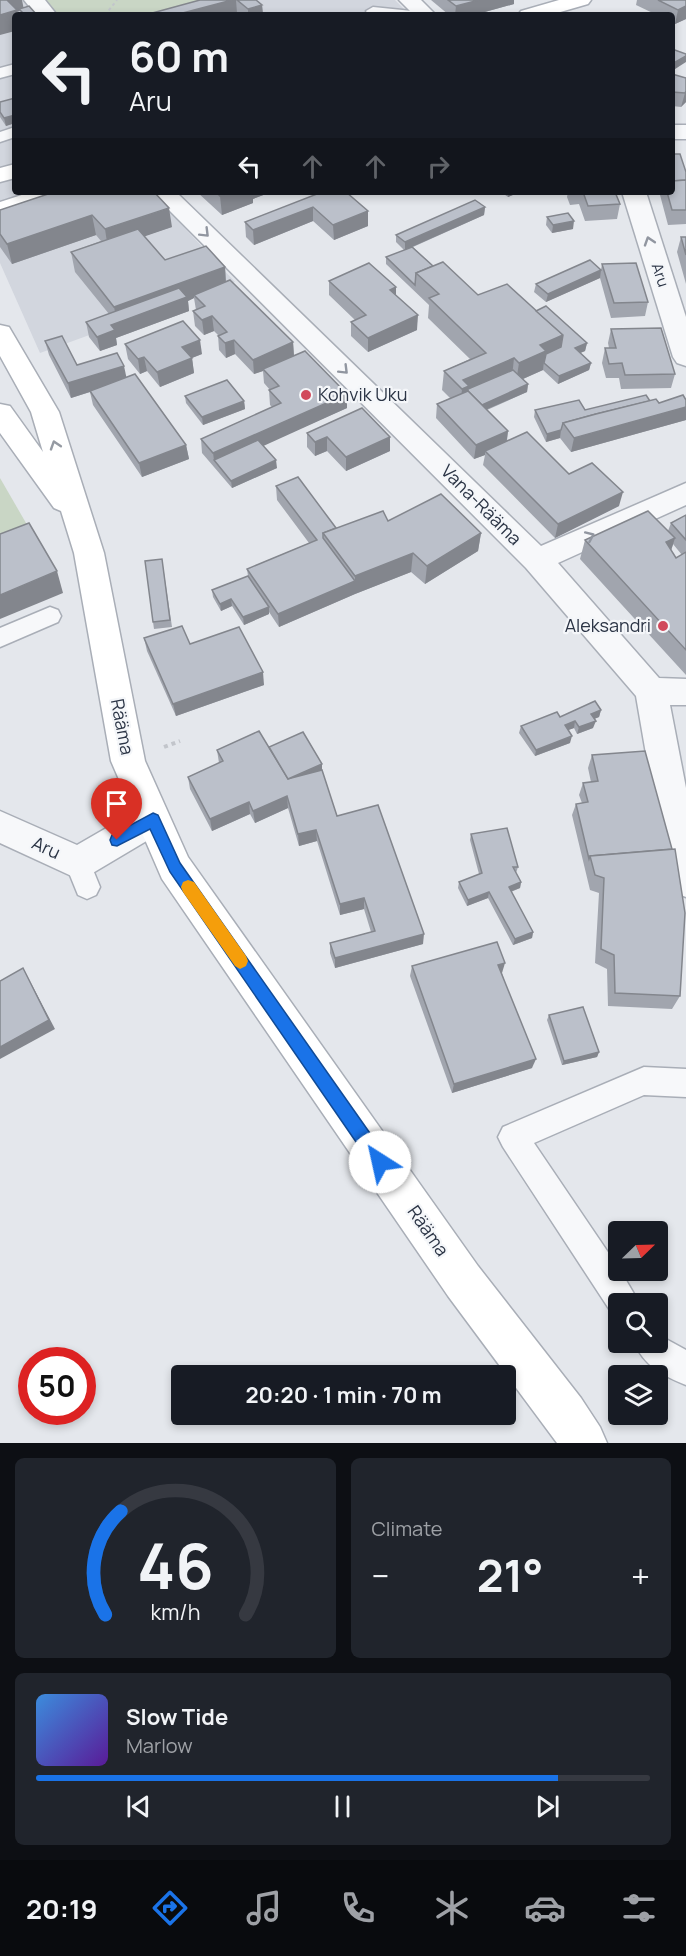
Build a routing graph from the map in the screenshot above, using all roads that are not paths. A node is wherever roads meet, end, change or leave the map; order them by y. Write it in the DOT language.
graph roads {
  1 [pos="34,0"];
  2 [pos="409,0"];
  3 [pos="581,0"];
  4 [pos="604,0"];
  5 [pos="373,11"];
  6 [pos="44,12"];
  7 [pos="383,12"];
  8 [pos="423,12"];
  9 [pos="539,12"];
  10 [pos="572,12"];
  11 [pos="45,195"];
  12 [pos="167,195"];
  13 [pos="635,195"];
  14 [pos="0,210"];
  15 [pos="0,333"];
  16 [pos="686,357"];
  17 [pos="0,413"];
  18 [pos="686,493"];
  19 [pos="80,521"];
  20 [pos="537,560"];
  21 [pos="50,616"];
  22 [pos="0,638"];
  23 [pos="651,691"];
  24 [pos="686,692"];
  25 [pos="153,819"];
  26 [pos="0,826"];
  27 [pos="686,881"];
  28 [pos="686,1083"];
  29 [pos="617,1293"];
  30 [pos="660,1353"];
  31 [pos="686,1369"];
  32 [pos="585,1443"];
  1 -- 6 [label="street"];
  2 -- 8 [label="street"];
  3 -- 9 [label="main road"];
  4 -- 10 [label="main road"];
  5 -- 7 [label="lane"];
  11 -- 14 [label="main road"];
  12 -- 20 [label="street, Vana-Rääma, one-way"];
  16 -- 13 [label="street, Aru, one-way"];
  19 -- 15 [label="main road, Rääma, one-way"];
  17 -- 19 [label="main road, Rääma"];
  20 -- 18 [label="street, one-way"];
  19 -- 25 [label="main road, Rääma"];
  20 -- 23 [label="street, Vana-Rääma"];
  21 -- 22 [label="lane"];
  23 -- 24 [label="street"];
  23 -- 27 [label="street"];
  25 -- 26 [label="street, Aru"];
  25 -- 32 [label="main road, Rääma"];
  28 -- 29 [label="lane"];
  30 -- 31 [label="lane"];
}
